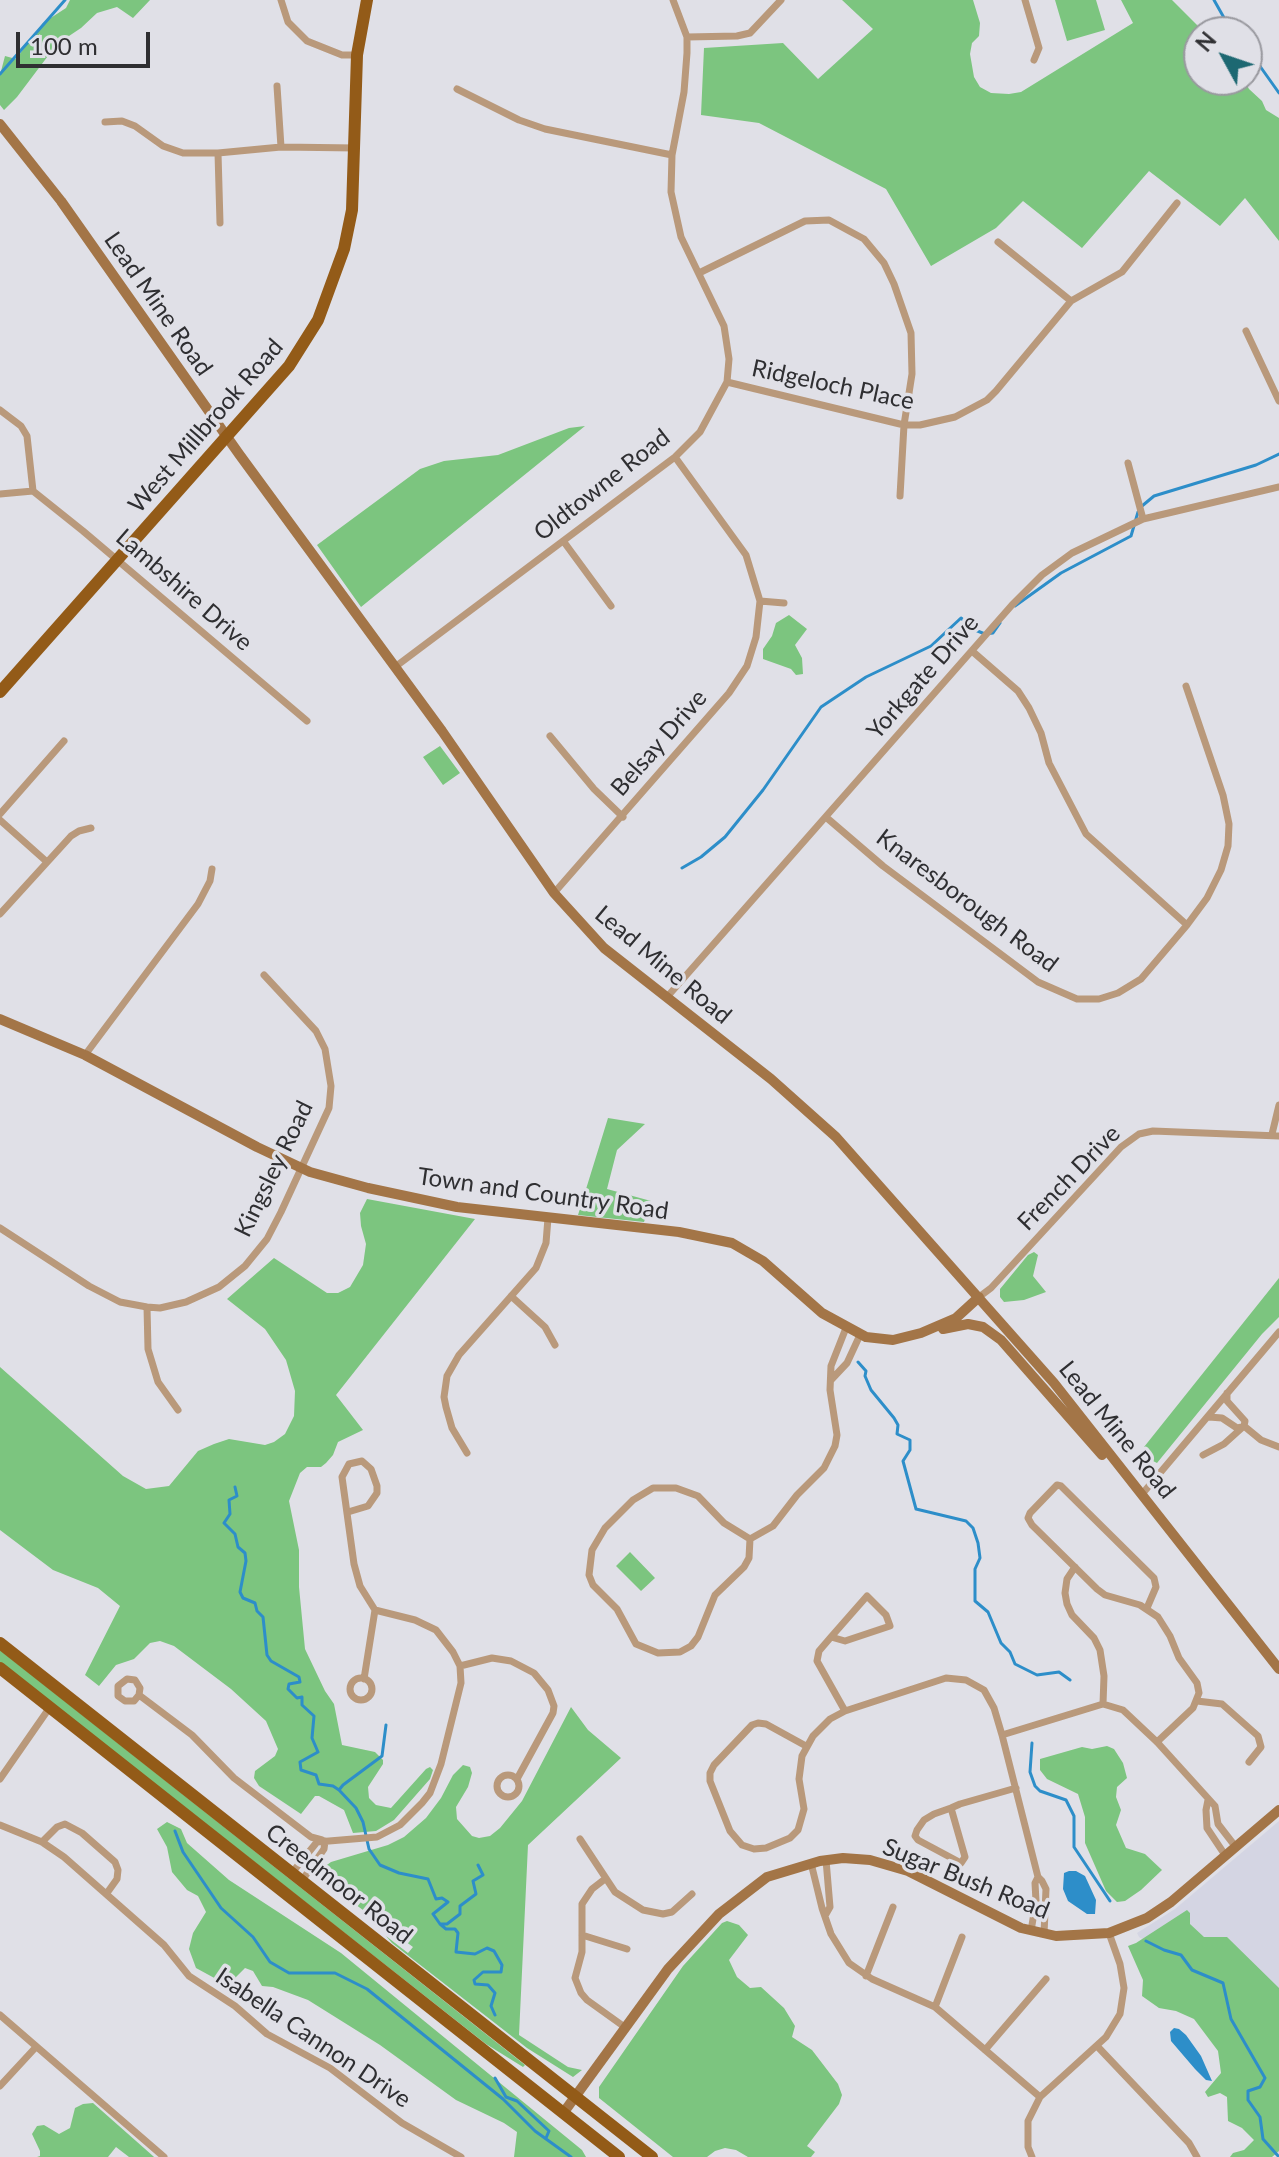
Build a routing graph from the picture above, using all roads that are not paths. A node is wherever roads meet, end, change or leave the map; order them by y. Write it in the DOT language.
graph roads {
  1 [pos="281,0"];
  2 [pos="367,0"];
  3 [pos="673,0"];
  4 [pos="781,0"];
  5 [pos="1025,0"];
  6 [pos="687,37"];
  7 [pos="357,55"];
  8 [pos="1034,60"];
  9 [pos="277,86"];
  10 [pos="457,89"];
  11 [pos="105,122"];
  12 [pos="0,124"];
  13 [pos="281,147"];
  14 [pos="356,148"];
  15 [pos="218,153"];
  16 [pos="672,155"];
  17 [pos="1177,203"];
  18 [pos="220,223"];
  19 [pos="998,242"];
  20 [pos="699,273"];
  21 [pos="1071,301"];
  22 [pos="1246,331"];
  23 [pos="727,382"];
  24 [pos="1279,401"];
  25 [pos="0,410"];
  26 [pos="904,425"];
  27 [pos="227,437"];
  28 [pos="675,457"];
  29 [pos="1128,463"];
  30 [pos="1279,487"];
  31 [pos="33,491"];
  32 [pos="0,494"];
  33 [pos="900,496"];
  34 [pos="1143,519"];
  35 [pos="564,542"];
  36 [pos="118,561"];
  37 [pos="760,601"];
  38 [pos="784,603"];
  39 [pos="611,606"];
  40 [pos="972,651"];
  41 [pos="395,667"];
  42 [pos="1186,686"];
  43 [pos="0,692"];
  44 [pos="307,721"];
  45 [pos="550,736"];
  46 [pos="64,741"];
  47 [pos="0,814"];
  48 [pos="623,817"];
  49 [pos="827,818"];
  50 [pos="0,820"];
  51 [pos="91,828"];
  52 [pos="47,862"];
  53 [pos="212,869"];
  54 [pos="554,893"];
  55 [pos="0,914"];
  56 [pos="1187,925"];
  57 [pos="264,975"];
  58 [pos="667,997"];
  59 [pos="0,1019"];
  60 [pos="85,1055"];
  61 [pos="1279,1105"];
  62 [pos="1275,1135"];
  63 [pos="301,1169"];
  64 [pos="548,1218"];
  65 [pos="0,1228"];
  66 [pos="511,1296"];
  67 [pos="979,1297"];
  68 [pos="147,1307"];
  69 [pos="846,1328"];
  70 [pos="1279,1332"];
  71 [pos="921,1333"];
  72 [pos="860,1335"];
  73 [pos="555,1345"];
  74 [pos="831,1380"];
  75 [pos="1227,1393"];
  76 [pos="178,1410"];
  77 [pos="1209,1417"];
  78 [pos="1244,1426"];
  79 [pos="1279,1447"];
  80 [pos="467,1453"];
  81 [pos="1203,1455"];
  82 [pos="1143,1493"];
  83 [pos="348,1512"];
  84 [pos="1161,1516"];
  85 [pos="750,1539"];
  86 [pos="1075,1567"];
  87 [pos="1147,1608"];
  88 [pos="375,1610"];
  89 [pos="831,1637"];
  90 [pos="0,1643"];
  91 [pos="460,1666"];
  92 [pos="0,1668"];
  93 [pos="1279,1669"];
  94 [pos="364,1679"];
  95 [pos="139,1695"];
  96 [pos="1197,1701"];
  97 [pos="1103,1704"];
  98 [pos="50,1707"];
  99 [pos="845,1711"];
  100 [pos="1002,1735"];
  101 [pos="1157,1742"];
  102 [pos="806,1746"];
  103 [pos="1249,1762"];
  104 [pos="0,1779"];
  105 [pos="517,1779"];
  106 [pos="1016,1788"];
  107 [pos="1208,1800"];
  108 [pos="951,1808"];
  109 [pos="1279,1810"];
  110 [pos="0,1825"];
  111 [pos="580,1839"];
  112 [pos="325,1841"];
  113 [pos="42,1842"];
  114 [pos="1235,1846"];
  115 [pos="1225,1855"];
  116 [pos="826,1860"];
  117 [pos="811,1863"];
  118 [pos="1038,1877"];
  119 [pos="296,1878"];
  120 [pos="605,1879"];
  121 [pos="107,1893"];
  122 [pos="692,1894"];
  123 [pos="1036,1901"];
  124 [pos="1047,1901"];
  125 [pos="893,1907"];
  126 [pos="826,1914"];
  127 [pos="1031,1931"];
  128 [pos="1109,1933"];
  129 [pos="1044,1934"];
  130 [pos="582,1935"];
  131 [pos="962,1937"];
  132 [pos="627,1949"];
  133 [pos="866,1976"];
  134 [pos="1046,1979"];
  135 [pos="935,2007"];
  136 [pos="0,2015"];
  137 [pos="626,2028"];
  138 [pos="1097,2046"];
  139 [pos="36,2047"];
  140 [pos="985,2050"];
  141 [pos="0,2086"];
  142 [pos="575,2097"];
  143 [pos="1040,2097"];
  144 [pos="564,2112"];
  145 [pos="451,2154"];
  146 [pos="164,2157"];
  147 [pos="461,2157"];
  148 [pos="619,2157"];
  149 [pos="652,2157"];
  150 [pos="1032,2157"];
  151 [pos="1197,2157"];
  1 -- 7 [label="street"];
  2 -- 7 [label="main road, West Millbrook Road"];
  3 -- 6 [label="street, Oldtowne Road"];
  4 -- 6 [label="street"];
  5 -- 8 [label="street"];
  6 -- 16 [label="street, Oldtowne Road"];
  7 -- 14 [label="main road, West Millbrook Road"];
  9 -- 13 [label="street"];
  10 -- 16 [label="street"];
  11 -- 15 [label="street"];
  12 -- 27 [label="street, Lead Mine Road"];
  13 -- 14 [label="street"];
  13 -- 15 [label="street"];
  14 -- 27 [label="main road, West Millbrook Road"];
  15 -- 18 [label="street"];
  16 -- 20 [label="street, Oldtowne Road"];
  17 -- 21 [label="street"];
  19 -- 21 [label="street"];
  20 -- 23 [label="street, Oldtowne Road"];
  20 -- 26 [label="street"];
  21 -- 26 [label="street, Ridgeloch Place"];
  22 -- 24 [label="street"];
  23 -- 26 [label="street, Ridgeloch Place"];
  23 -- 28 [label="street, Oldtowne Road"];
  25 -- 31 [label="street"];
  26 -- 33 [label="street"];
  27 -- 36 [label="main road, West Millbrook Road"];
  27 -- 41 [label="street, Lead Mine Road"];
  28 -- 35 [label="street, Oldtowne Road"];
  28 -- 37 [label="street, Belsay Drive"];
  29 -- 34 [label="street"];
  30 -- 34 [label="street, Yorkgate Drive"];
  31 -- 32 [label="street"];
  31 -- 36 [label="street, Lambshire Drive"];
  34 -- 40 [label="street, Yorkgate Drive"];
  35 -- 39 [label="street"];
  35 -- 41 [label="street, Oldtowne Road"];
  36 -- 43 [label="main road, West Millbrook Road"];
  36 -- 44 [label="street, Lambshire Drive"];
  37 -- 38 [label="street"];
  37 -- 48 [label="street, Belsay Drive"];
  40 -- 49 [label="street, Yorkgate Drive"];
  40 -- 56 [label="street"];
  41 -- 54 [label="street, Lead Mine Road"];
  42 -- 56 [label="street, Knaresborough Road"];
  45 -- 48 [label="street"];
  46 -- 47 [label="street"];
  48 -- 54 [label="street, Belsay Drive"];
  49 -- 56 [label="street, Knaresborough Road"];
  49 -- 58 [label="street, Yorkgate Drive"];
  50 -- 52 [label="street"];
  51 -- 52 [label="street"];
  52 -- 55 [label="street"];
  53 -- 60 [label="street"];
  54 -- 58 [label="street, Lead Mine Road"];
  57 -- 63 [label="street, Kingsley Road"];
  58 -- 67 [label="street, Lead Mine Road"];
  59 -- 60 [label="street, Town and Country Road"];
  60 -- 63 [label="street, Town and Country Road"];
  61 -- 62 [label="street, French Drive"];
  62 -- 67 [label="street, French Drive"];
  63 -- 64 [label="street, Town and Country Road"];
  63 -- 68 [label="street, Kingsley Road"];
  64 -- 66 [label="street"];
  64 -- 69 [label="street, Town and Country Road"];
  65 -- 68 [label="street, Kingsley Road"];
  66 -- 73 [label="street"];
  66 -- 80 [label="street"];
  67 -- 71 [label="street, Town and Country Road"];
  67 -- 82 [label="street, Lead Mine Road"];
  68 -- 76 [label="street"];
  69 -- 72 [label="street, Town and Country Road"];
  69 -- 74 [label="street"];
  70 -- 75 [label="street"];
  71 -- 72 [label="street, Town and Country Road"];
  71 -- 84 [label="street"];
  72 -- 74 [label="street"];
  74 -- 85 [label="street"];
  75 -- 77 [label="street"];
  75 -- 78 [label="street"];
  77 -- 78 [label="street"];
  77 -- 82 [label="street"];
  78 -- 79 [label="street"];
  78 -- 81 [label="street"];
  82 -- 84 [label="street, Lead Mine Road"];
  83 -- 83 [label="street"];
  83 -- 88 [label="street"];
  84 -- 93 [label="street, Lead Mine Road"];
  85 -- 85 [label="street"];
  86 -- 87 [label="street"];
  86 -- 87 [label="street"];
  86 -- 97 [label="street"];
  87 -- 96 [label="street"];
  88 -- 91 [label="street"];
  88 -- 94 [label="street"];
  89 -- 89 [label="street"];
  89 -- 99 [label="street"];
  90 -- 119 [label="main road, Creedmoor Road"];
  91 -- 105 [label="street"];
  91 -- 112 [label="street"];
  92 -- 98 [label="main road, Creedmoor Road"];
  95 -- 112 [label="street"];
  96 -- 101 [label="street"];
  96 -- 103 [label="street"];
  97 -- 100 [label="street"];
  97 -- 101 [label="street"];
  98 -- 104 [label="street"];
  98 -- 144 [label="main road, Creedmoor Road"];
  99 -- 100 [label="street"];
  99 -- 102 [label="street"];
  100 -- 106 [label="street"];
  101 -- 107 [label="street"];
  102 -- 102 [label="street"];
  106 -- 108 [label="street"];
  106 -- 118 [label="street"];
  107 -- 114 [label="street"];
  107 -- 115 [label="street"];
  108 -- 108 [label="street"];
  109 -- 114 [label="street, Sugar Bush Road"];
  110 -- 113 [label="street, Isabella Cannon Drive"];
  111 -- 120 [label="street"];
  112 -- 119 [label="street"];
  112 -- 119 [label="street"];
  113 -- 121 [label="street, Isabella Cannon Drive"];
  113 -- 121 [label="street"];
  114 -- 115 [label="street, Sugar Bush Road"];
  115 -- 128 [label="street, Sugar Bush Road"];
  116 -- 117 [label="street, Sugar Bush Road"];
  116 -- 126 [label="street"];
  116 -- 127 [label="street, Sugar Bush Road"];
  117 -- 126 [label="street"];
  117 -- 137 [label="street, Sugar Bush Road"];
  118 -- 123 [label="street"];
  118 -- 124 [label="street"];
  119 -- 142 [label="main road, Creedmoor Road"];
  120 -- 122 [label="street"];
  120 -- 130 [label="street"];
  121 -- 145 [label="street, Isabella Cannon Drive"];
  123 -- 124 [label="street"];
  123 -- 127 [label="street"];
  124 -- 129 [label="street"];
  125 -- 133 [label="street"];
  126 -- 133 [label="street"];
  127 -- 129 [label="street, Sugar Bush Road"];
  128 -- 129 [label="street, Sugar Bush Road"];
  128 -- 138 [label="street"];
  130 -- 132 [label="street"];
  130 -- 137 [label="street"];
  131 -- 135 [label="street"];
  133 -- 135 [label="street"];
  134 -- 140 [label="street"];
  135 -- 140 [label="street"];
  136 -- 139 [label="street"];
  137 -- 142 [label="street, Sugar Bush Road"];
  138 -- 143 [label="street"];
  138 -- 151 [label="street"];
  139 -- 141 [label="street"];
  139 -- 146 [label="street"];
  140 -- 143 [label="street"];
  142 -- 144 [label="street, Sugar Bush Road"];
  142 -- 149 [label="main road, Creedmoor Road"];
  143 -- 150 [label="street"];
  144 -- 148 [label="main road, Creedmoor Road"];
  145 -- 147 [label="street, Isabella Cannon Drive"];
}
